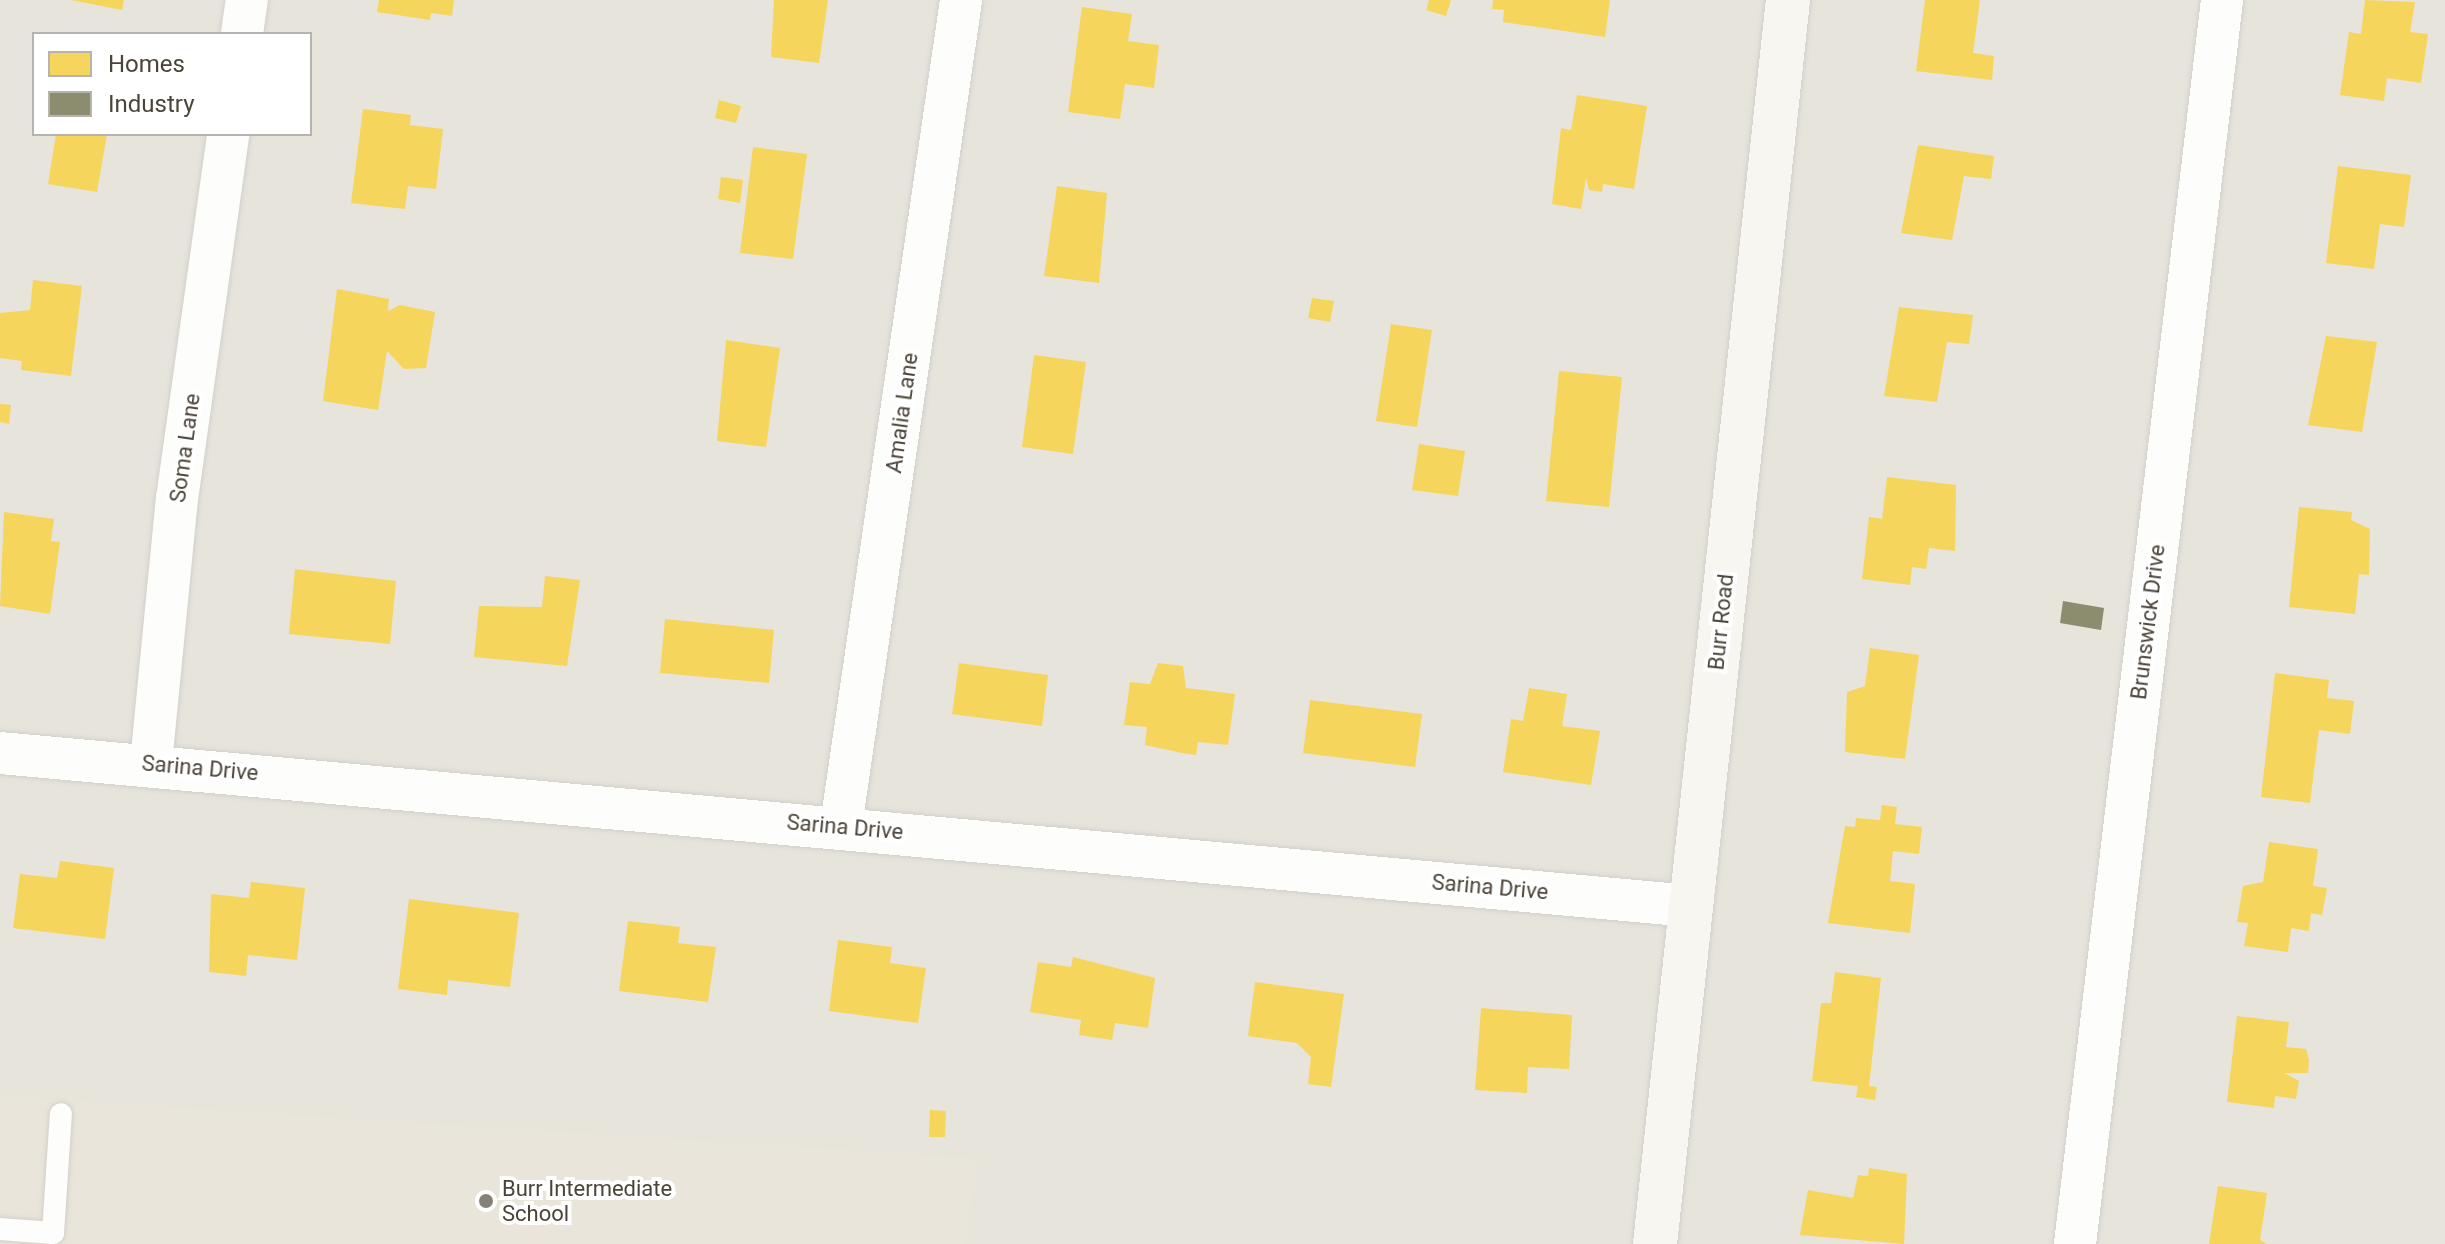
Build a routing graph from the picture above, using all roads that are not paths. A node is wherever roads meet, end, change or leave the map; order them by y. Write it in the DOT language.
graph roads {
  1 [pos="247,0"];
  2 [pos="961,0"];
  3 [pos="1788,0"];
  4 [pos="2222,0"];
  5 [pos="242,32"];
  6 [pos="228,136"];
  7 [pos="0,753"];
  8 [pos="151,763"];
  9 [pos="841,826"];
  10 [pos="1690,906"];
  11 [pos="61,1114"];
  12 [pos="0,1229"];
  13 [pos="1655,1244"];
  14 [pos="2075,1244"];
  1 -- 5 [label="street"];
  2 -- 9 [label="street, Amalia Lane"];
  3 -- 10 [label="street, Burr Road"];
  4 -- 14 [label="street, Brunswick Drive"];
  6 -- 8 [label="street, Soma Lane"];
  7 -- 8 [label="street, Sarina Drive"];
  8 -- 9 [label="street, Sarina Drive"];
  9 -- 10 [label="street, Sarina Drive"];
  10 -- 13 [label="street, Burr Road"];
  11 -- 12 [label="lane"];
}
